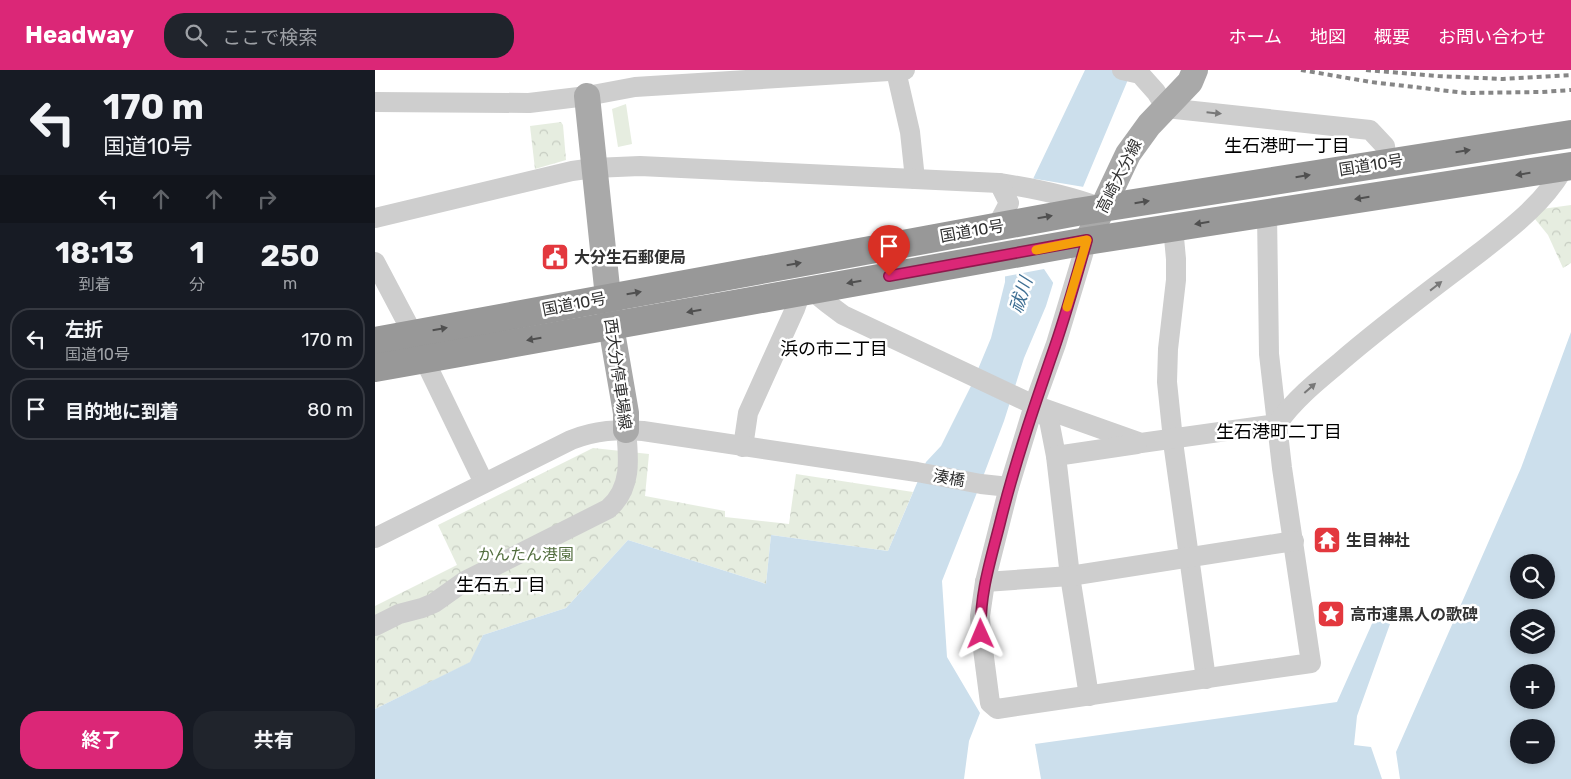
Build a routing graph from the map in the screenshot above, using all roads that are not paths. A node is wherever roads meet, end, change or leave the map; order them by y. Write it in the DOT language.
graph roads {
  1 [pos="900,70"];
  2 [pos="1195,70"];
  3 [pos="1131,72"];
  4 [pos="587,96"];
  5 [pos="375,102"];
  6 [pos="1166,108"];
  7 [pos="1571,134"];
  8 [pos="1387,162"];
  9 [pos="1567,167"];
  10 [pos="593,168"];
  11 [pos="915,179"];
  12 [pos="999,183"];
  13 [pos="1086,207"];
  14 [pos="1267,213"];
  15 [pos="375,218"];
  16 [pos="1006,225"];
  17 [pos="1173,227"];
  18 [pos="1077,242"];
  19 [pos="375,262"];
  20 [pos="806,291"];
  21 [pos="608,298"];
  22 [pos="611,326"];
  23 [pos="413,334"];
  24 [pos="375,341"];
  25 [pos="424,359"];
  26 [pos="375,368"];
  27 [pos="1034,405"];
  28 [pos="1277,424"];
  29 [pos="626,430"];
  30 [pos="1173,439"];
  31 [pos="1141,443"];
  32 [pos="743,447"];
  33 [pos="1056,456"];
  34 [pos="484,483"];
  35 [pos="1009,486"];
  36 [pos="375,538"];
  37 [pos="1294,541"];
  38 [pos="1189,557"];
  39 [pos="1070,576"];
  40 [pos="985,582"];
  41 [pos="375,626"];
  42 [pos="1206,679"];
  43 [pos="1089,696"];
  1 -- 4 [label="street"];
  1 -- 11 [label="street"];
  2 -- 6 [label="main road, 高崎大分線"];
  3 -- 6 [label="street"];
  4 -- 5 [label="street"];
  4 -- 10 [label="main road, 西大分停車場線"];
  6 -- 8 [label="street, one-way"];
  6 -- 13 [label="main road, 高崎大分線"];
  8 -- 7 [label="highway, 国道10号, one-way"];
  13 -- 8 [label="highway, 国道10号, one-way"];
  9 -- 14 [label="highway, 国道10号, one-way"];
  28 -- 9 [label="street, one-way"];
  10 -- 11 [label="street"];
  10 -- 15 [label="street"];
  10 -- 21 [label="main road, 西大分停車場線"];
  11 -- 12 [label="street"];
  12 -- 13 [label="street"];
  12 -- 16 [label="street"];
  16 -- 13 [label="highway, 国道10号, one-way"];
  13 -- 18 [label="main road, 高崎大分線"];
  14 -- 17 [label="highway, 国道10号, one-way"];
  14 -- 28 [label="street"];
  21 -- 16 [label="highway, 国道10号, one-way"];
  17 -- 18 [label="highway, 国道10号"];
  17 -- 30 [label="street"];
  18 -- 20 [label="highway, 国道10号, one-way"];
  18 -- 27 [label="street"];
  19 -- 23 [label="street"];
  20 -- 22 [label="highway, 国道10号, one-way"];
  20 -- 27 [label="street"];
  20 -- 32 [label="street"];
  21 -- 22 [label="main road, 西大分停車場線"];
  23 -- 21 [label="highway, 国道10号, one-way"];
  22 -- 25 [label="highway, 国道10号, one-way"];
  22 -- 29 [label="main road, 西大分停車場線"];
  23 -- 24 [label="highway, 国道10号"];
  25 -- 26 [label="highway, 国道10号"];
  25 -- 34 [label="street"];
  27 -- 31 [label="street"];
  27 -- 33 [label="street"];
  27 -- 35 [label="street"];
  28 -- 30 [label="street"];
  28 -- 37 [label="street"];
  29 -- 32 [label="street, 湊橋"];
  29 -- 34 [label="street, 湊橋"];
  29 -- 41 [label="street, 西大分停車場線"];
  30 -- 31 [label="street"];
  30 -- 38 [label="street"];
  31 -- 33 [label="street"];
  32 -- 35 [label="street, 湊橋"];
  33 -- 39 [label="street"];
  34 -- 36 [label="street, 湊橋"];
  35 -- 40 [label="street"];
  37 -- 38 [label="street"];
  37 -- 42 [label="street"];
  38 -- 39 [label="street"];
  38 -- 42 [label="street"];
  39 -- 40 [label="street"];
  39 -- 43 [label="street"];
  40 -- 43 [label="street"];
  42 -- 43 [label="street"];
}
